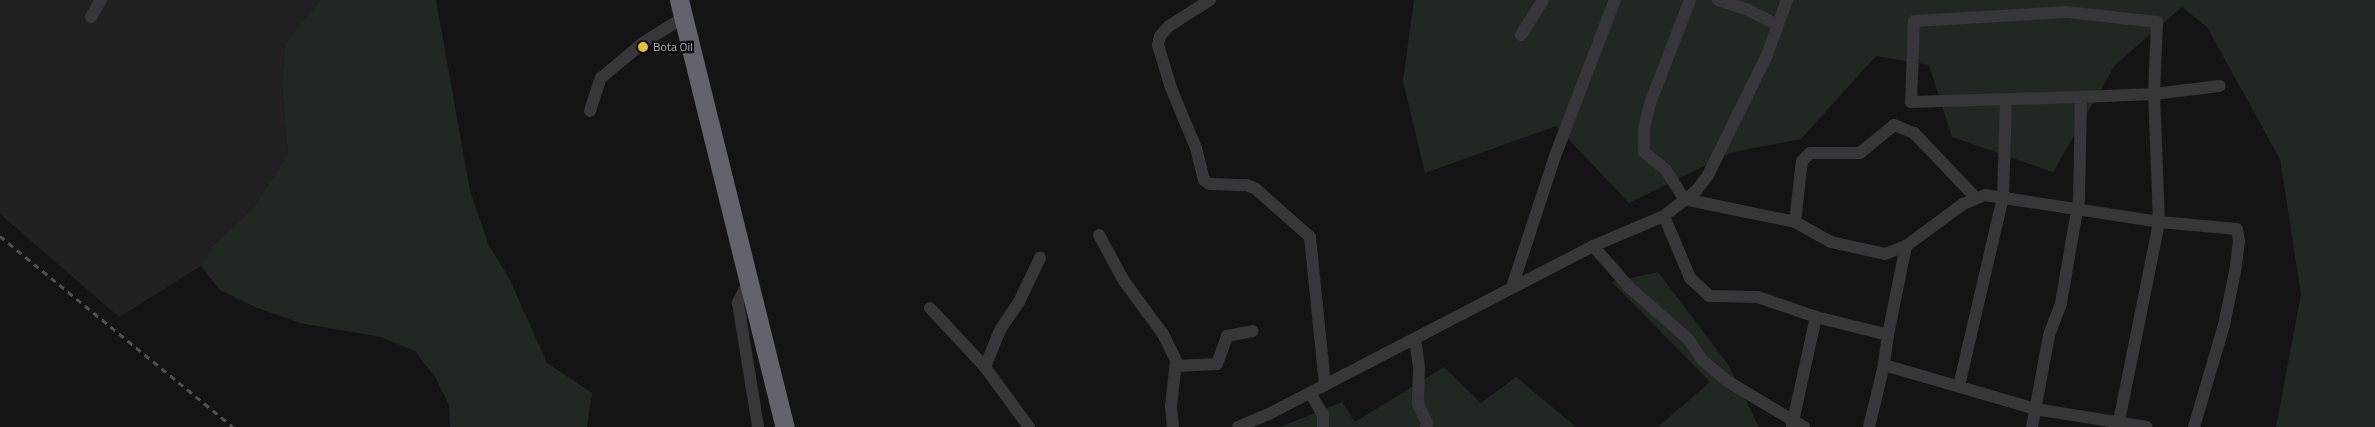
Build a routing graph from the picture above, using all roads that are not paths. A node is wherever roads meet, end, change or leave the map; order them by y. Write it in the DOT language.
graph roads {
  1 [pos="101,0"];
  2 [pos="1210,0"];
  3 [pos="1543,0"];
  4 [pos="1615,0"];
  5 [pos="1690,0"];
  6 [pos="1718,0"];
  7 [pos="1787,0"];
  8 [pos="681,9"];
  9 [pos="91,18"];
  10 [pos="1777,26"];
  11 [pos="1521,35"];
  12 [pos="2220,86"];
  13 [pos="2154,94"];
  14 [pos="2081,98"];
  15 [pos="2006,99"];
  16 [pos="590,112"];
  17 [pos="1974,197"];
  18 [pos="2003,197"];
  19 [pos="1684,199"];
  20 [pos="2078,210"];
  21 [pos="1664,216"];
  22 [pos="1795,222"];
  23 [pos="2159,222"];
  24 [pos="1099,235"];
  25 [pos="1592,246"];
  26 [pos="1906,246"];
  27 [pos="1040,258"];
  28 [pos="749,281"];
  29 [pos="1512,287"];
  30 [pos="930,308"];
  31 [pos="1816,316"];
  32 [pos="1253,331"];
  33 [pos="1888,335"];
  34 [pos="1415,339"];
  35 [pos="1884,365"];
  36 [pos="1177,366"];
  37 [pos="985,367"];
  38 [pos="1325,385"];
  39 [pos="1959,386"];
  40 [pos="1310,393"];
  41 [pos="2035,408"];
  42 [pos="2118,421"];
  43 [pos="1797,425"];
  44 [pos="758,427"];
  45 [pos="786,427"];
  46 [pos="1029,427"];
  47 [pos="1173,427"];
  48 [pos="1238,427"];
  49 [pos="1323,427"];
  50 [pos="1426,427"];
  51 [pos="1869,427"];
  52 [pos="2032,427"];
  53 [pos="2147,427"];
  54 [pos="2194,427"];
  1 -- 9 [label="street"];
  2 -- 38 [label="street"];
  3 -- 11 [label="street"];
  4 -- 29 [label="street"];
  5 -- 19 [label="street"];
  6 -- 10 [label="street"];
  7 -- 10 [label="street"];
  8 -- 16 [label="street"];
  8 -- 28 [label="highway"];
  10 -- 19 [label="street"];
  12 -- 13 [label="street"];
  13 -- 14 [label="street"];
  13 -- 15 [label="street"];
  13 -- 23 [label="street"];
  14 -- 15 [label="street"];
  14 -- 20 [label="street"];
  15 -- 18 [label="street"];
  17 -- 18 [label="street"];
  17 -- 22 [label="street"];
  17 -- 26 [label="street"];
  18 -- 20 [label="street"];
  18 -- 39 [label="street"];
  19 -- 21 [label="street"];
  19 -- 22 [label="street"];
  20 -- 23 [label="street"];
  20 -- 41 [label="street"];
  21 -- 25 [label="street"];
  21 -- 31 [label="street"];
  22 -- 26 [label="street"];
  23 -- 42 [label="street"];
  23 -- 54 [label="street"];
  24 -- 36 [label="street"];
  25 -- 29 [label="street"];
  25 -- 43 [label="street"];
  26 -- 33 [label="street"];
  27 -- 37 [label="street"];
  28 -- 44 [label="street"];
  28 -- 45 [label="highway"];
  29 -- 34 [label="street"];
  30 -- 37 [label="street"];
  31 -- 33 [label="street"];
  31 -- 43 [label="street"];
  32 -- 36 [label="street"];
  33 -- 35 [label="street"];
  34 -- 38 [label="street"];
  34 -- 50 [label="street"];
  35 -- 39 [label="street"];
  35 -- 51 [label="street"];
  36 -- 47 [label="street"];
  37 -- 46 [label="street"];
  38 -- 40 [label="street"];
  39 -- 41 [label="street"];
  40 -- 48 [label="street"];
  40 -- 49 [label="street"];
  41 -- 42 [label="street"];
  41 -- 52 [label="street"];
  42 -- 53 [label="street"];
}
